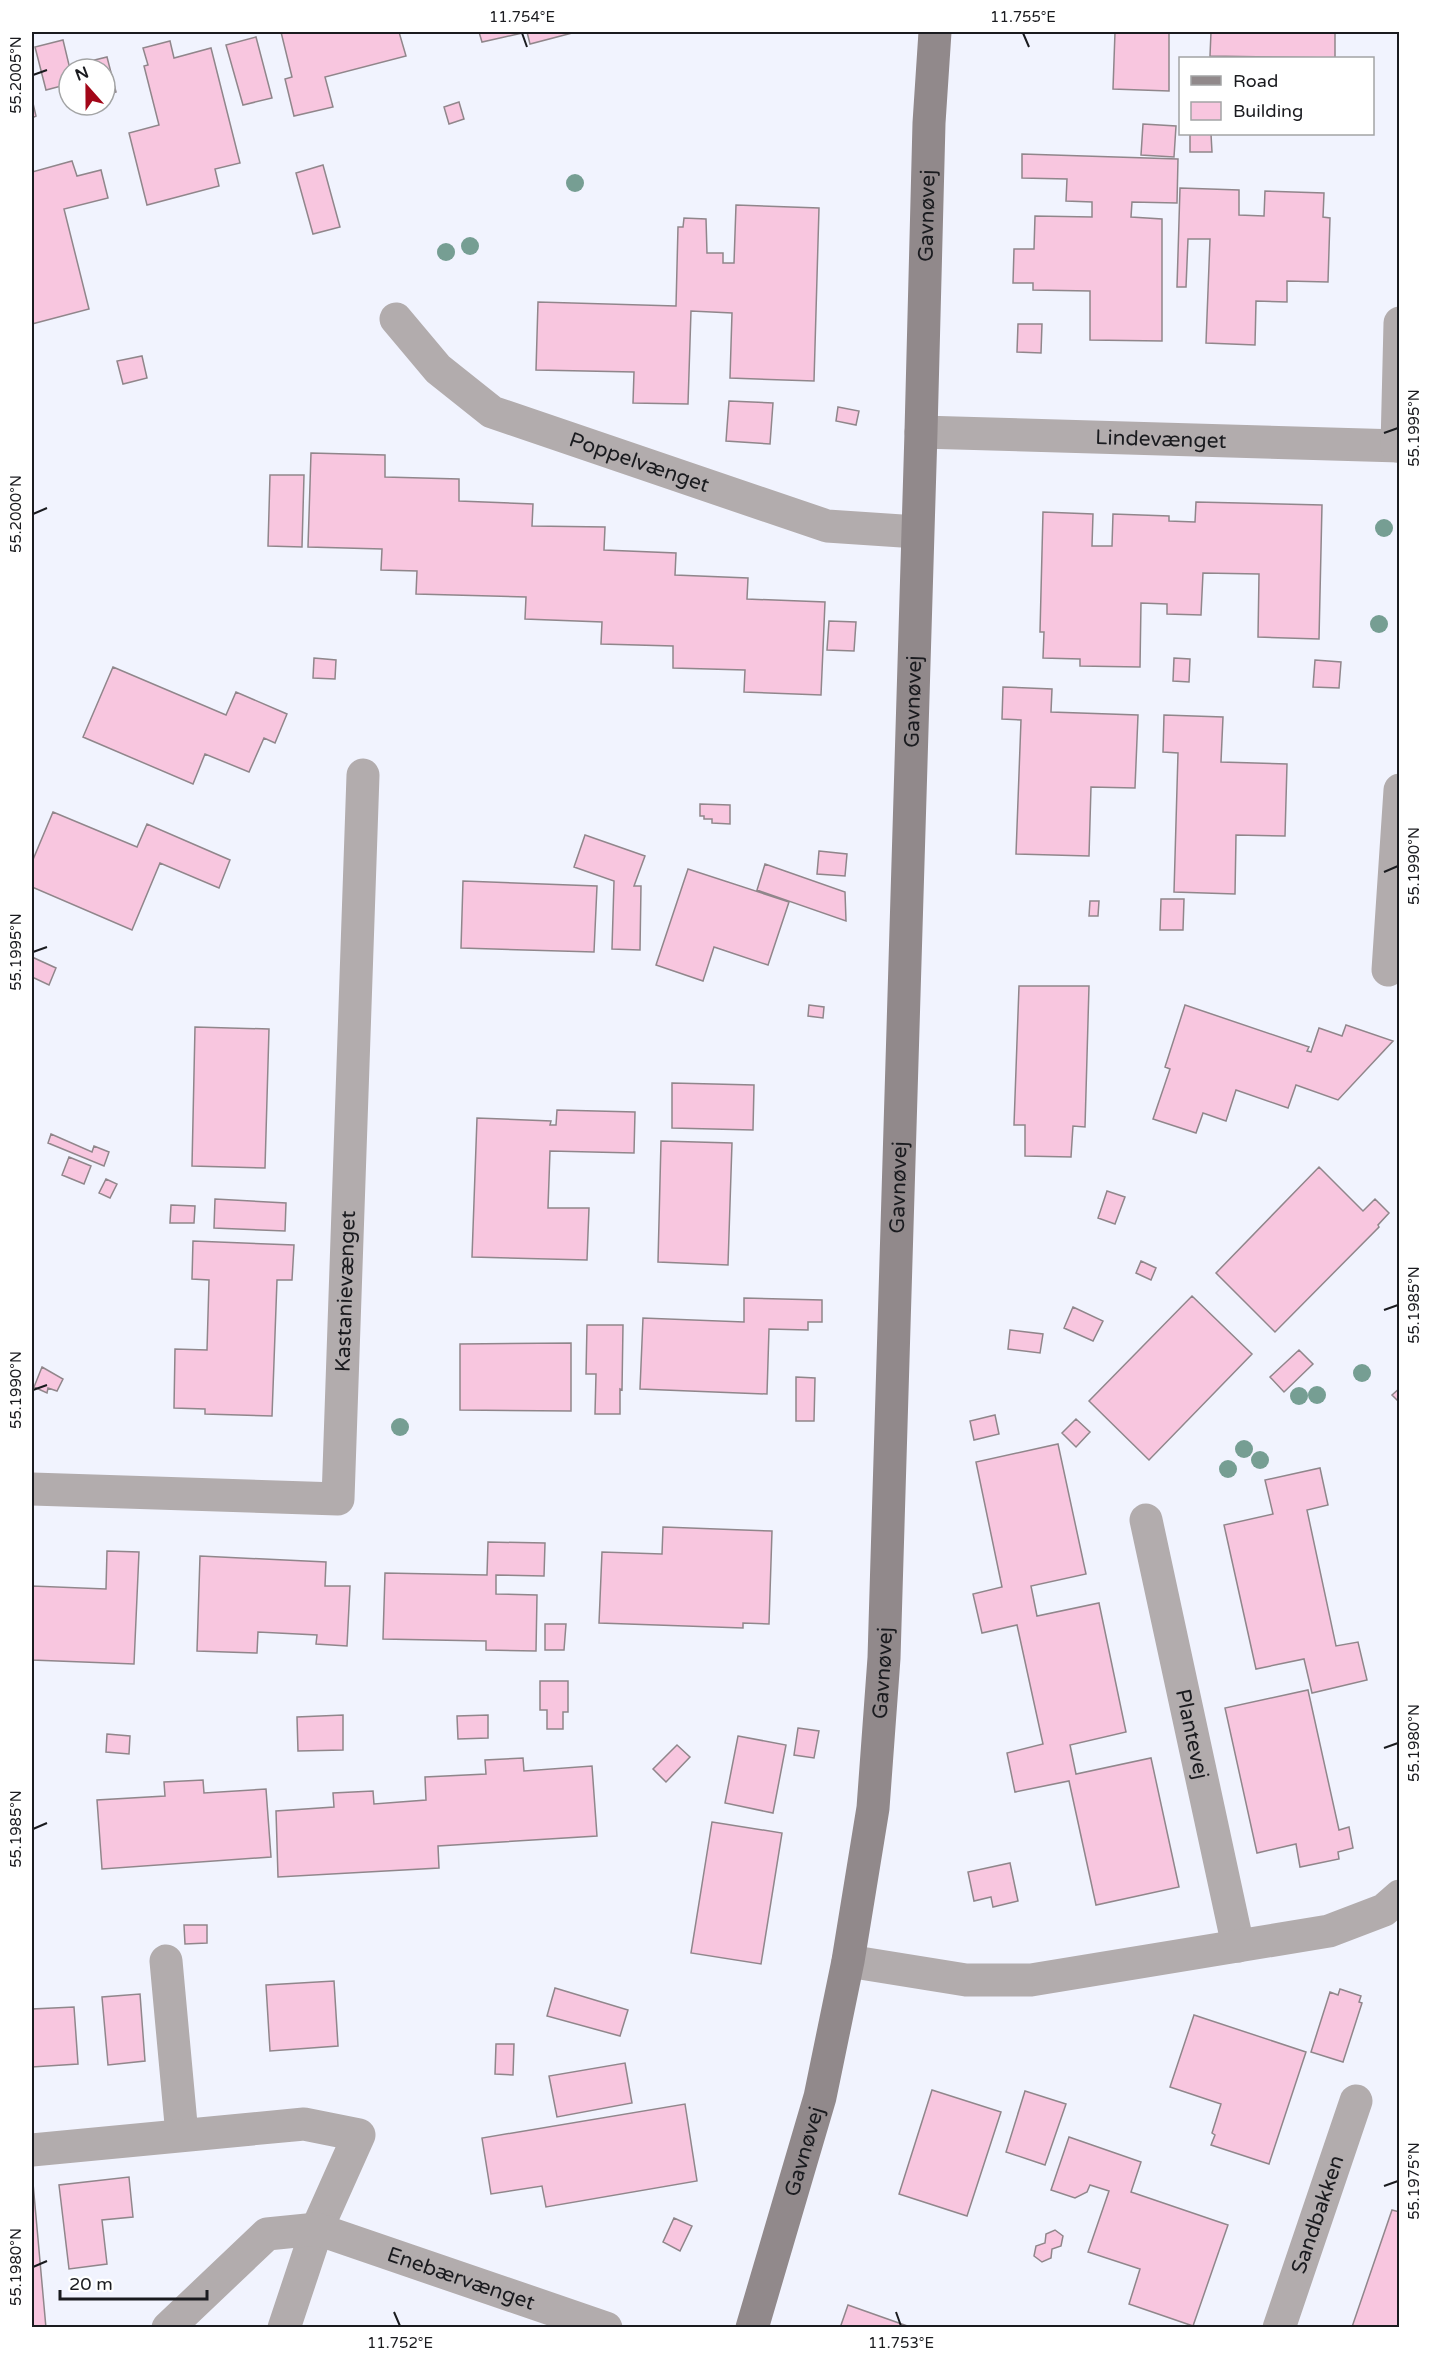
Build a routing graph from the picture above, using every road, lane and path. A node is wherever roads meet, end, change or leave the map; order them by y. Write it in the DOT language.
graph roads {
  1 [pos="935,32"];
  2 [pos="396,319"];
  3 [pos="1400,322"];
  4 [pos="921,432"];
  5 [pos="1398,446"];
  6 [pos="917,532"];
  7 [pos="363,775"];
  8 [pos="1400,790"];
  9 [pos="1388,970"];
  10 [pos="32,1489"];
  11 [pos="1146,1520"];
  12 [pos="1400,1896"];
  13 [pos="1238,1946"];
  14 [pos="166,1961"];
  15 [pos="848,1961"];
  16 [pos="1356,2101"];
  17 [pos="168,2137"];
  18 [pos="32,2150"];
  19 [pos="317,2229"];
  20 [pos="168,2328"];
  21 [pos="284,2328"];
  22 [pos="606,2328"];
  23 [pos="752,2328"];
  24 [pos="1279,2328"];
  1 -- 4 [label="street, Gavnøvej"];
  2 -- 6 [label="street, Poppelvænget"];
  3 -- 5 [label="street"];
  4 -- 5 [label="street, Lindevænget"];
  4 -- 6 [label="street, Gavnøvej"];
  6 -- 15 [label="street, Gavnøvej"];
  7 -- 10 [label="street, Kastanievænget"];
  8 -- 9 [label="street"];
  11 -- 13 [label="street, Plantevej"];
  12 -- 13 [label="street"];
  13 -- 15 [label="street"];
  14 -- 17 [label="street"];
  15 -- 23 [label="street, Gavnøvej"];
  16 -- 24 [label="street, Sandbakken"];
  17 -- 18 [label="street"];
  17 -- 19 [label="street"];
  19 -- 20 [label="street"];
  19 -- 21 [label="street"];
  19 -- 22 [label="street, Enebærvænget"];
}
